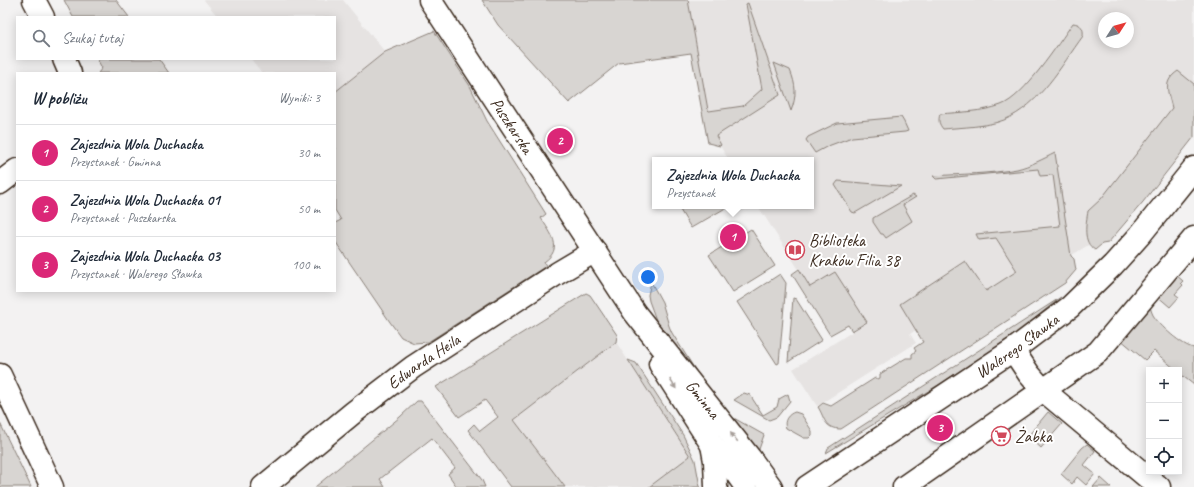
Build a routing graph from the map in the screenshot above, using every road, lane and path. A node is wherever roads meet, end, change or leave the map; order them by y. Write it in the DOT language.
graph roads {
  1 [pos="34,0"];
  2 [pos="430,0"];
  3 [pos="42,16"];
  4 [pos="64,60"];
  5 [pos="70,72"];
  6 [pos="1194,168"];
  7 [pos="16,171"];
  8 [pos="0,183"];
  9 [pos="1194,238"];
  10 [pos="595,251"];
  11 [pos="634,313"];
  12 [pos="1013,350"];
  13 [pos="0,375"];
  14 [pos="1043,390"];
  15 [pos="712,445"];
  16 [pos="52,487"];
  17 [pos="263,487"];
  18 [pos="716,487"];
  19 [pos="746,487"];
  20 [pos="771,487"];
  21 [pos="807,487"];
  22 [pos="904,487"];
  23 [pos="1159,487"];
  1 -- 3 [label="street"];
  2 -- 10 [label="street, Puszkarska"];
  4 -- 5 [label="street"];
  6 -- 12 [label="street, Walerego Sławka"];
  7 -- 8 [label="street"];
  9 -- 14 [label="street"];
  10 -- 11 [label="street, Gminna"];
  10 -- 17 [label="street, Edwarda Heila"];
  11 -- 15 [label="street, Gminna, one-way"];
  20 -- 11 [label="street, Gminna, one-way"];
  12 -- 14 [label="street"];
  12 -- 21 [label="street, Walerego Sławka"];
  13 -- 16 [label="street"];
  14 -- 22 [label="street"];
  14 -- 23 [label="street"];
  15 -- 18 [label="street, Gminna"];
  15 -- 19 [label="street, Gminna"];
}
